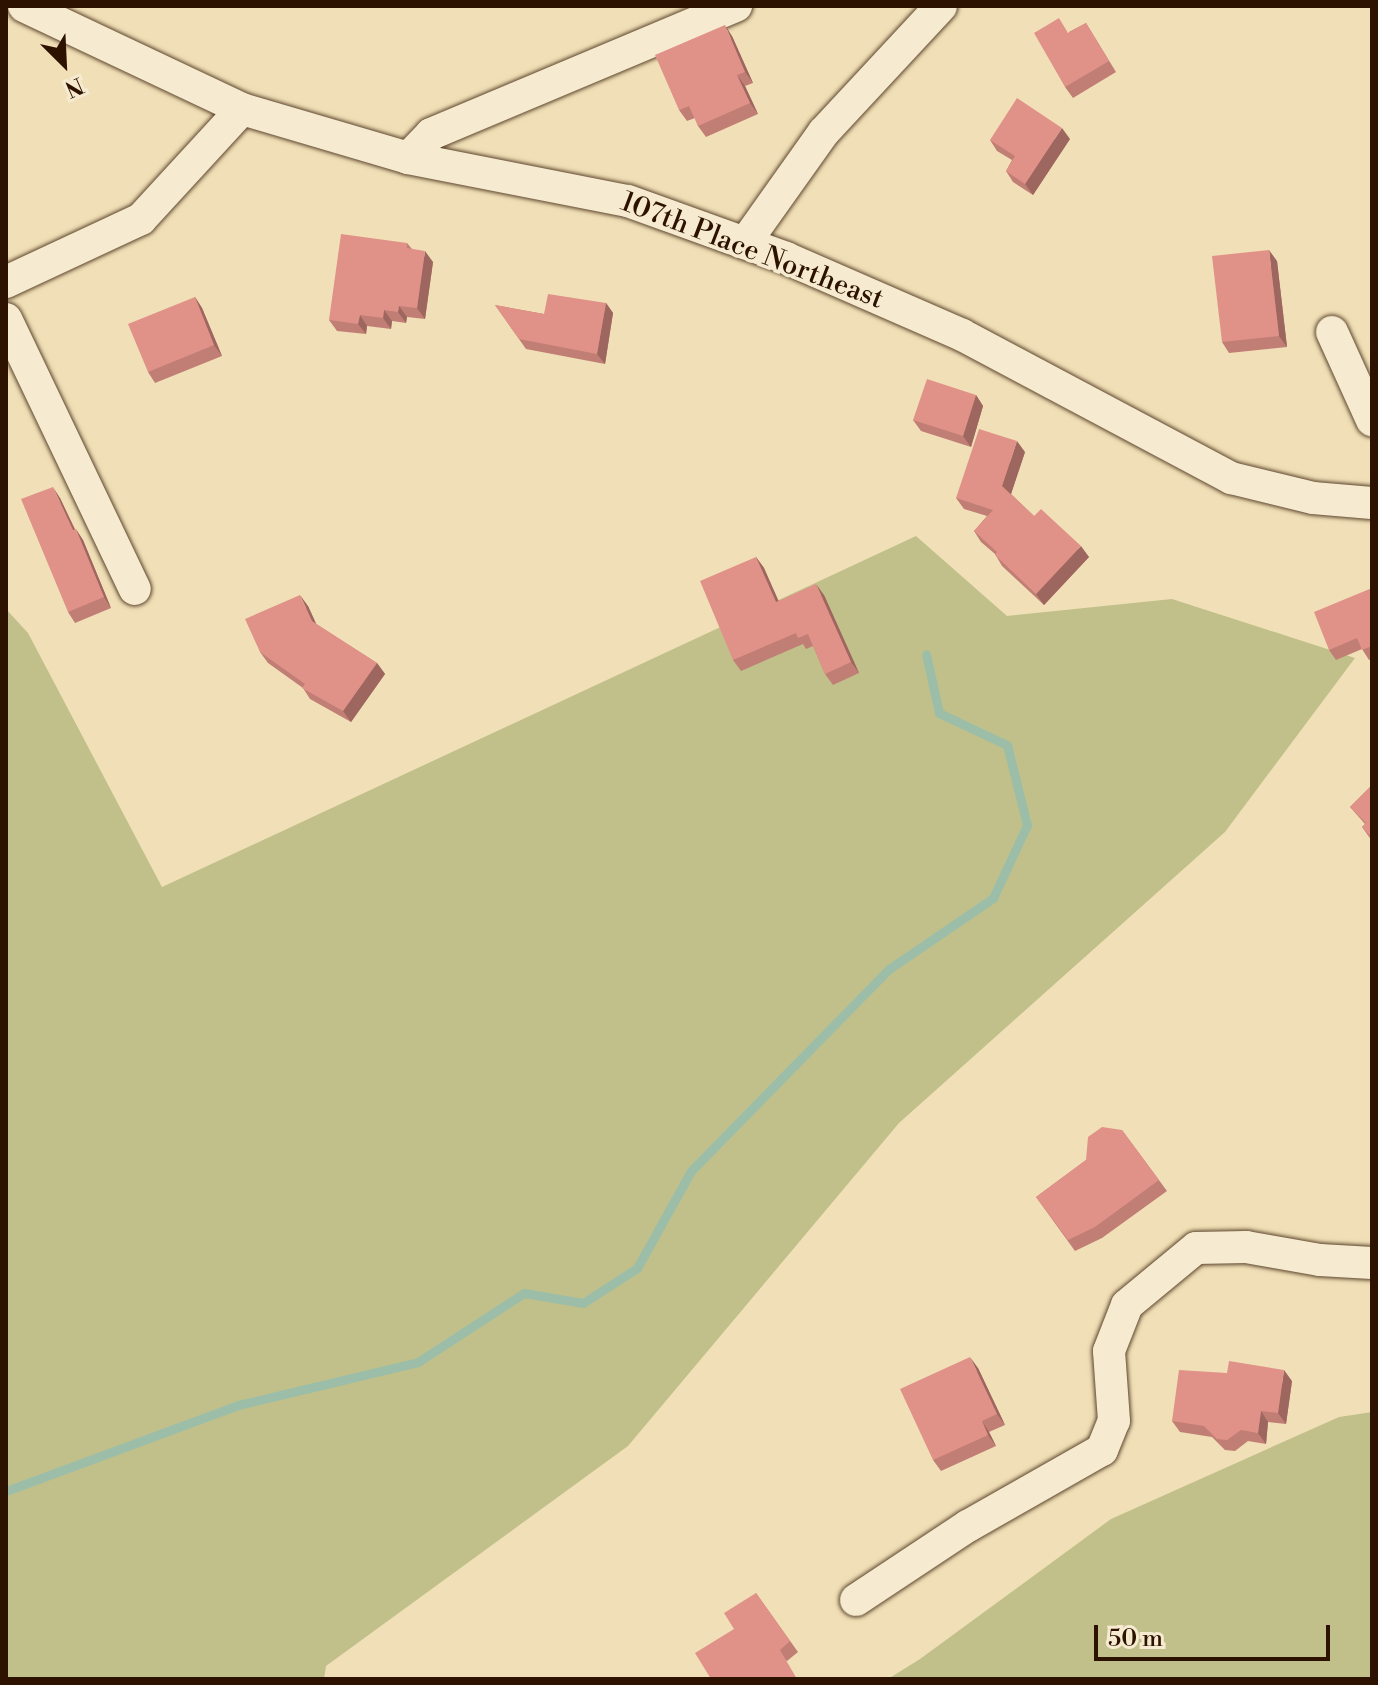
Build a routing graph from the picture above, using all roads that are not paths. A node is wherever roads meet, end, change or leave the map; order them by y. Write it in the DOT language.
graph roads {
  1 [pos="24,6"];
  2 [pos="736,6"];
  3 [pos="941,6"];
  4 [pos="242,109"];
  5 [pos="408,158"];
  6 [pos="745,243"];
  7 [pos="6,282"];
  8 [pos="6,319"];
  9 [pos="1332,332"];
  10 [pos="1372,420"];
  11 [pos="1372,503"];
  12 [pos="135,589"];
  13 [pos="1372,1263"];
  14 [pos="856,1600"];
  1 -- 4 [label="street, 107th Place Northeast"];
  2 -- 5 [label="street"];
  3 -- 6 [label="street"];
  4 -- 5 [label="street, 107th Place Northeast"];
  4 -- 7 [label="street"];
  5 -- 6 [label="street, 107th Place Northeast"];
  6 -- 11 [label="street, 107th Place Northeast"];
  8 -- 12 [label="street"];
  9 -- 10 [label="street"];
  13 -- 14 [label="street"];
}
